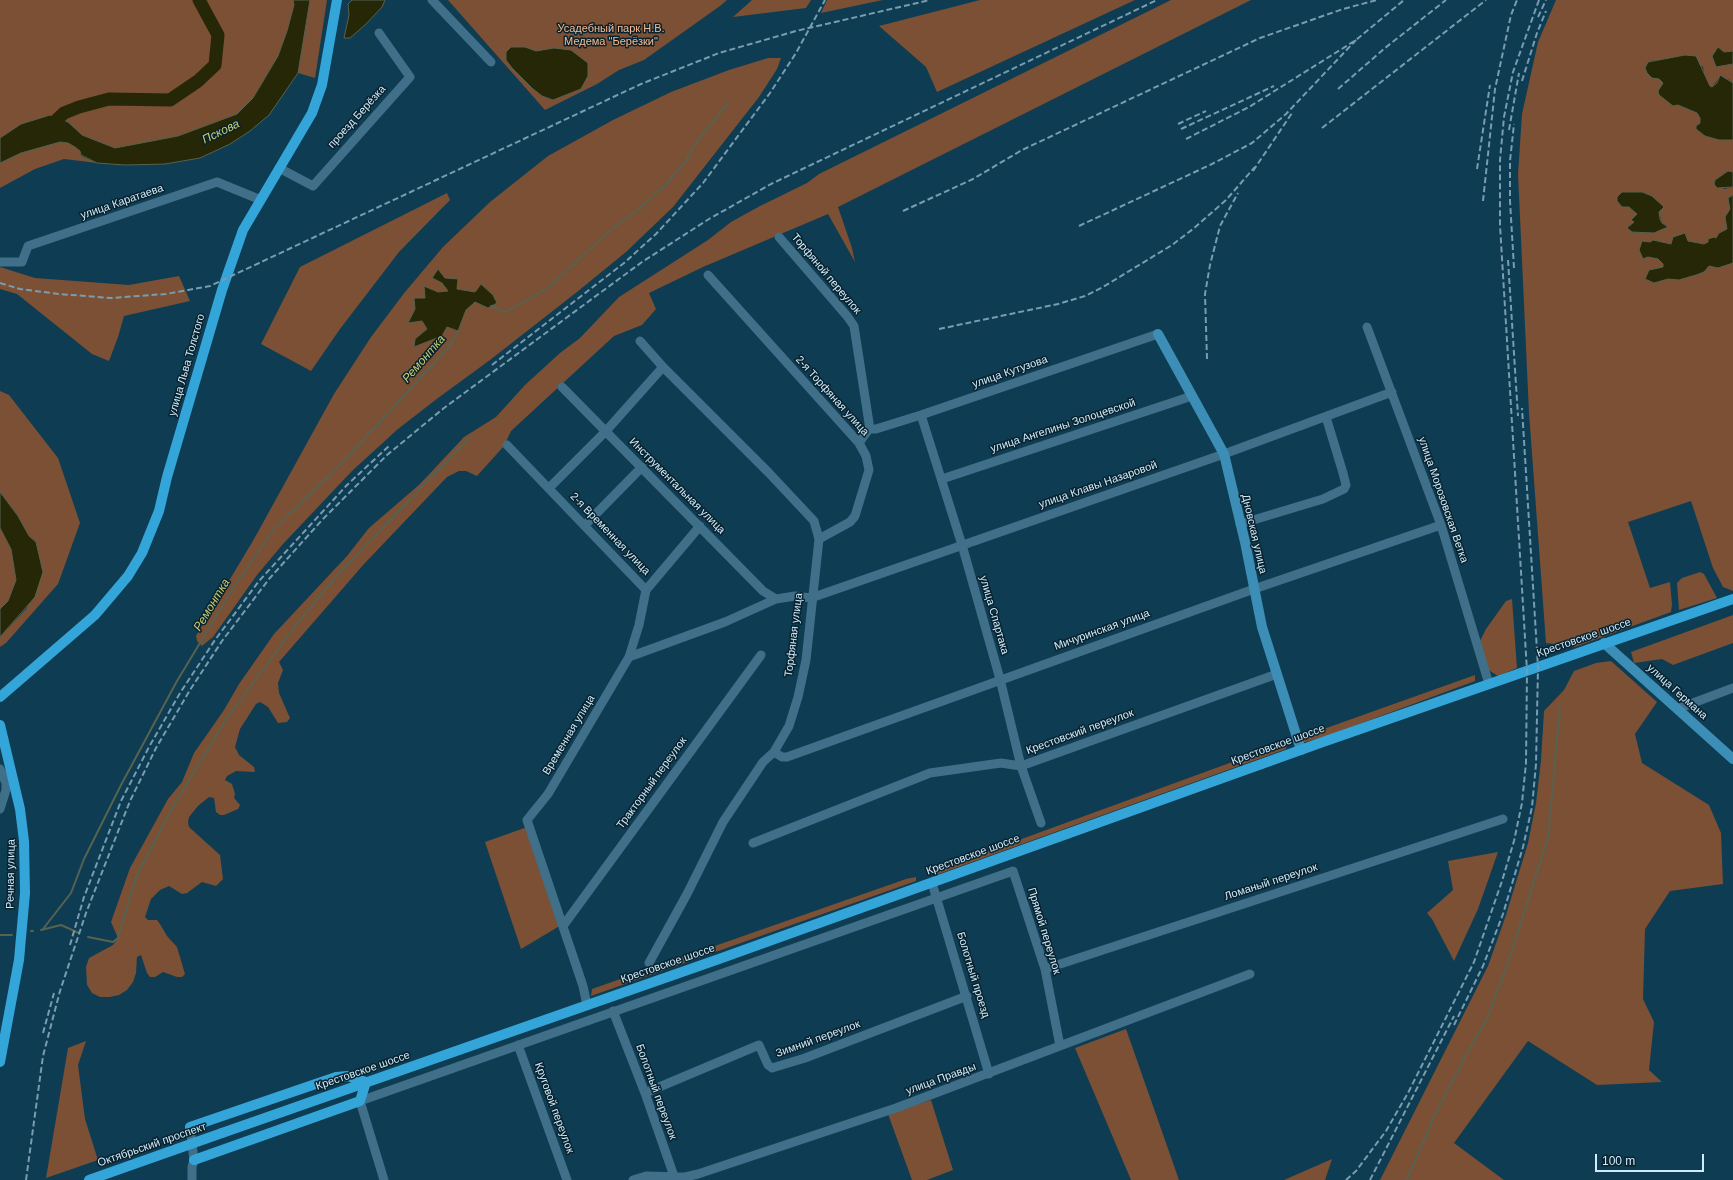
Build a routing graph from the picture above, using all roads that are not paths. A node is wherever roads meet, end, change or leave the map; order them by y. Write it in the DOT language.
graph roads {
  1 [pos="337,0"];
  2 [pos="432,0"];
  3 [pos="379,33"];
  4 [pos="492,62"];
  5 [pos="279,168"];
  6 [pos="261,200"];
  7 [pos="779,237"];
  8 [pos="0,262"];
  9 [pos="708,274"];
  10 [pos="1367,327"];
  11 [pos="1158,334"];
  12 [pos="640,341"];
  13 [pos="663,367"];
  14 [pos="562,387"];
  15 [pos="1392,392"];
  16 [pos="1192,396"];
  17 [pos="921,415"];
  18 [pos="1326,416"];
  19 [pos="869,429"];
  20 [pos="606,431"];
  21 [pos="859,443"];
  22 [pos="507,445"];
  23 [pos="1224,454"];
  24 [pos="642,467"];
  25 [pos="942,479"];
  26 [pos="549,488"];
  27 [pos="1240,524"];
  28 [pos="1441,525"];
  29 [pos="585,526"];
  30 [pos="700,526"];
  31 [pos="818,539"];
  32 [pos="962,545"];
  33 [pos="1254,589"];
  34 [pos="646,590"];
  35 [pos="811,598"];
  36 [pos="776,599"];
  37 [pos="1733,599"];
  38 [pos="1604,643"];
  39 [pos="761,655"];
  40 [pos="629,657"];
  41 [pos="1277,674"];
  42 [pos="1000,679"];
  43 [pos="1489,684"];
  44 [pos="1733,688"];
  45 [pos="0,697"];
  46 [pos="1677,709"];
  47 [pos="0,725"];
  48 [pos="0,748"];
  49 [pos="1301,750"];
  50 [pos="774,752"];
  51 [pos="8,758"];
  52 [pos="1733,759"];
  53 [pos="1021,766"];
  54 [pos="0,769"];
  55 [pos="0,809"];
  56 [pos="1503,819"];
  57 [pos="1041,823"];
  58 [pos="753,843"];
  59 [pos="932,883"];
  60 [pos="937,898"];
  61 [pos="563,926"];
  62 [pos="649,963"];
  63 [pos="1045,969"];
  64 [pos="1250,974"];
  65 [pos="967,996"];
  66 [pos="587,1005"];
  67 [pos="613,1011"];
  68 [pos="518,1045"];
  69 [pos="1060,1046"];
  70 [pos="0,1062"];
  71 [pos="989,1074"];
  72 [pos="366,1082"];
  73 [pos="645,1092"];
  74 [pos="360,1101"];
  75 [pos="190,1127"];
  76 [pos="222,1133"];
  77 [pos="194,1160"];
  78 [pos="647,1178"];
  79 [pos="674,1178"];
  80 [pos="89,1180"];
  81 [pos="192,1180"];
  82 [pos="384,1180"];
  83 [pos="567,1180"];
  84 [pos="633,1180"];
  1 -- 5 [label="main road, улица Льва Толстого"];
  2 -- 4 [label="street"];
  3 -- 5 [label="street, проезд Берёзка"];
  5 -- 6 [label="main road, улица Льва Толстого"];
  6 -- 8 [label="street, улица Каратаева"];
  6 -- 45 [label="main road, улица Льва Толстого"];
  7 -- 19 [label="street, Торфяной переулок"];
  9 -- 21 [label="street, 2-я Торфяная улица"];
  10 -- 15 [label="street, улица Морозовская Ветка"];
  11 -- 16 [label="street, Дновская улица"];
  11 -- 17 [label="street, улица Кутузова"];
  12 -- 13 [label="street, Торфяная улица"];
  13 -- 20 [label="street"];
  13 -- 31 [label="street, Торфяная улица"];
  14 -- 20 [label="street, Инструментальная улица"];
  15 -- 18 [label="street, улица Клавы Назаровой"];
  15 -- 28 [label="street, улица Морозовская Ветка"];
  16 -- 23 [label="street, Дновская улица"];
  16 -- 25 [label="street, улица Ангелины Золоцевской"];
  17 -- 19 [label="street, улица Кутузова"];
  17 -- 25 [label="street, улица Спартака"];
  18 -- 23 [label="street, улица Клавы Назаровой"];
  18 -- 27 [label="street"];
  19 -- 21 [label="street"];
  20 -- 24 [label="street, Инструментальная улица"];
  20 -- 26 [label="street"];
  21 -- 31 [label="street, 2-я Торфяная улица"];
  22 -- 26 [label="street, 2-я Временная улица"];
  23 -- 27 [label="street, Дновская улица"];
  23 -- 32 [label="street, улица Клавы Назаровой"];
  24 -- 29 [label="street"];
  24 -- 30 [label="street, Инструментальная улица"];
  25 -- 32 [label="street, улица Спартака"];
  26 -- 29 [label="street, 2-я Временная улица"];
  27 -- 33 [label="street, Дновская улица"];
  28 -- 33 [label="street, Мичуринская улица"];
  28 -- 43 [label="street, улица Морозовская Ветка"];
  29 -- 34 [label="street, 2-я Временная улица"];
  30 -- 34 [label="street"];
  30 -- 36 [label="street, Инструментальная улица"];
  31 -- 35 [label="street, Торфяная улица"];
  32 -- 35 [label="street, улица Клавы Назаровой"];
  32 -- 42 [label="street, улица Спартака"];
  33 -- 41 [label="street, Дновская улица"];
  33 -- 42 [label="street, Мичуринская улица"];
  34 -- 40 [label="street, 2-я Временная улица"];
  35 -- 36 [label="street"];
  35 -- 50 [label="street, Торфяная улица"];
  36 -- 40 [label="street"];
  37 -- 38 [label="main road, Крестовское шоссе"];
  38 -- 43 [label="main road, Крестовское шоссе"];
  38 -- 46 [label="street, улица Германа"];
  39 -- 61 [label="street, Тракторный переулок"];
  40 -- 61 [label="street, Временная улица"];
  41 -- 49 [label="street, Дновская улица"];
  41 -- 53 [label="street, Крестовский переулок"];
  42 -- 50 [label="street, Мичуринская улица"];
  42 -- 53 [label="street, улица Спартака"];
  43 -- 49 [label="main road, Крестовское шоссе"];
  44 -- 46 [label="street"];
  46 -- 52 [label="street, улица Германа"];
  47 -- 51 [label="main road, Речная улица"];
  48 -- 51 [label="main road"];
  49 -- 59 [label="main road, Крестовское шоссе"];
  50 -- 62 [label="street, Торфяная улица"];
  51 -- 70 [label="main road, Речная улица"];
  53 -- 57 [label="street, улица Спартака"];
  53 -- 58 [label="street, Крестовский переулок"];
  54 -- 55 [label="street"];
  56 -- 63 [label="street, Ломаный переулок"];
  59 -- 60 [label="street, Болотный проезд"];
  59 -- 66 [label="main road, Крестовское шоссе"];
  60 -- 63 [label="street, Прямой переулок"];
  60 -- 65 [label="street, Болотный проезд"];
  60 -- 67 [label="street"];
  61 -- 66 [label="street, Временная улица"];
  63 -- 69 [label="street, Прямой переулок"];
  64 -- 69 [label="street, улица Правды"];
  65 -- 71 [label="street, Болотный проезд"];
  65 -- 73 [label="street, Зимний переулок"];
  66 -- 72 [label="main road, Крестовское шоссе"];
  67 -- 68 [label="street"];
  67 -- 73 [label="street, Болотный переулок"];
  68 -- 74 [label="street"];
  68 -- 83 [label="street, Круговой переулок"];
  69 -- 71 [label="street, улица Правды"];
  71 -- 79 [label="street, улица Правды"];
  72 -- 74 [label="main road"];
  72 -- 75 [label="main road"];
  72 -- 76 [label="main road, Крестовское шоссе"];
  73 -- 79 [label="street, Болотный переулок"];
  74 -- 77 [label="main road"];
  74 -- 82 [label="street"];
  75 -- 77 [label="street"];
  76 -- 80 [label="main road, Октябрьский проспект, bridge"];
  77 -- 81 [label="street"];
  78 -- 79 [label="street, улица Правды"];
  78 -- 84 [label="street, улица Правды"];
}
